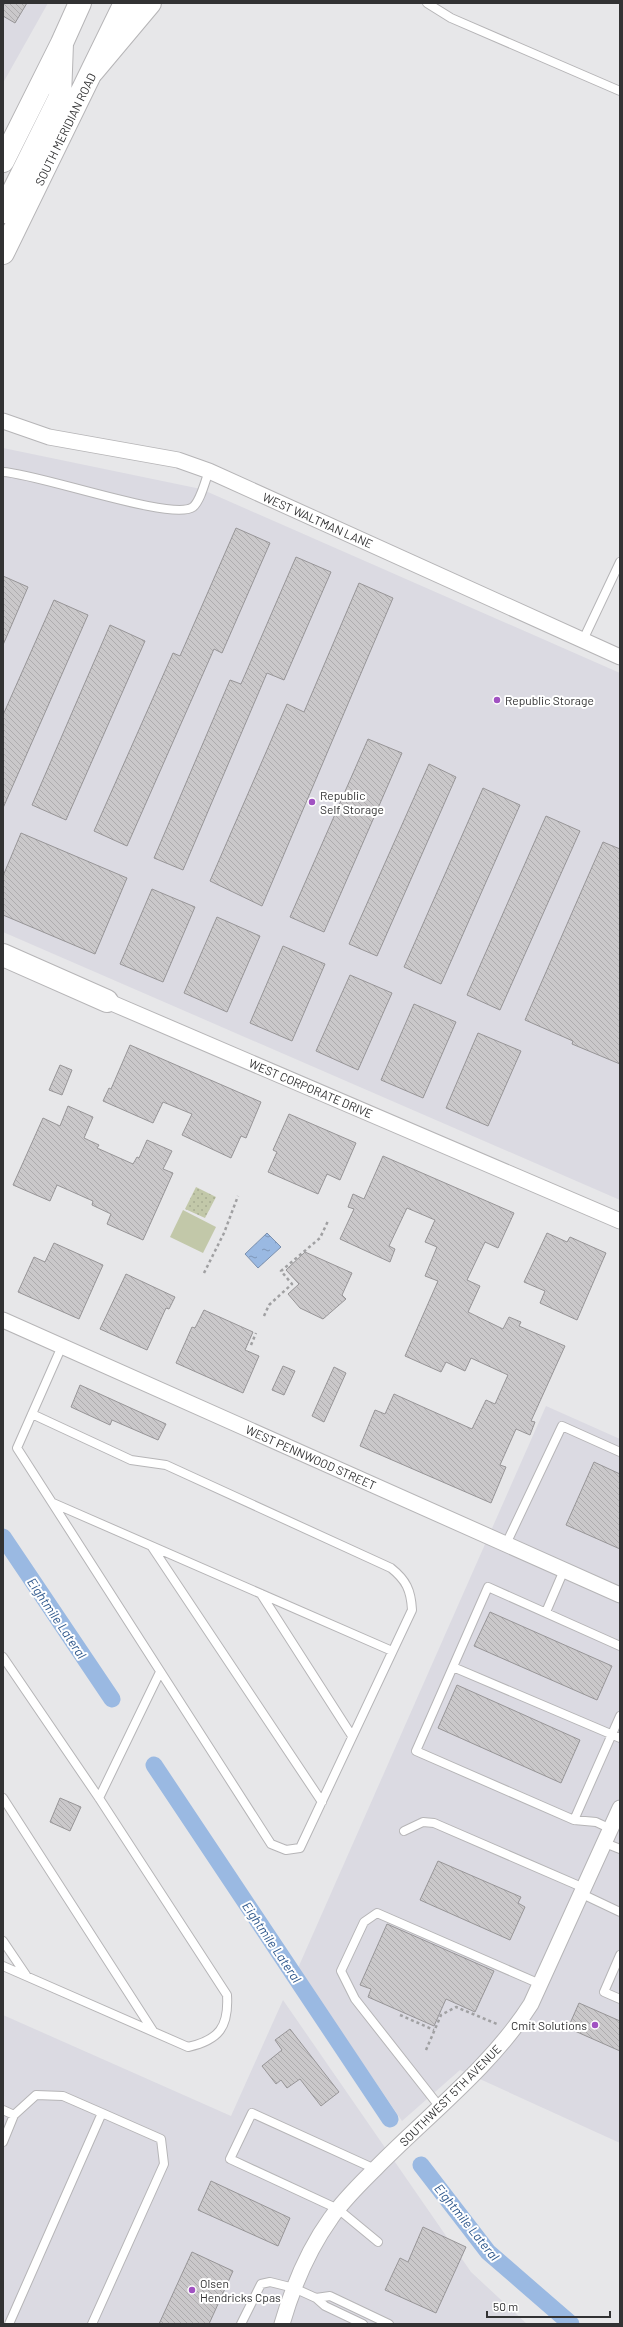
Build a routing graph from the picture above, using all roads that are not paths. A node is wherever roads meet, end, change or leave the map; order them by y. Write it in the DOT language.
graph roads {
  1 [pos="80,3"];
  2 [pos="125,3"];
  3 [pos="150,3"];
  4 [pos="427,3"];
  5 [pos="62,43"];
  6 [pos="93,72"];
  7 [pos="620,91"];
  8 [pos="3,161"];
  9 [pos="3,212"];
  10 [pos="3,253"];
  11 [pos="3,421"];
  12 [pos="209,471"];
  13 [pos="3,472"];
  14 [pos="620,562"];
  15 [pos="583,640"];
  16 [pos="620,657"];
  17 [pos="3,955"];
  18 [pos="107,1000"];
  19 [pos="620,1221"];
  20 [pos="3,1320"];
  21 [pos="62,1346"];
  22 [pos="32,1414"];
  23 [pos="620,1452"];
  24 [pos="53,1503"];
  25 [pos="506,1544"];
  26 [pos="152,1546"];
  27 [pos="564,1570"];
  28 [pos="261,1594"];
  29 [pos="620,1595"];
  30 [pos="546,1612"];
  31 [pos="620,1646"];
  32 [pos="392,1651"];
  33 [pos="3,1657"];
  34 [pos="453,1667"];
  35 [pos="160,1672"];
  36 [pos="620,1716"];
  37 [pos="612,1735"];
  38 [pos="352,1736"];
  39 [pos="620,1738"];
  40 [pos="3,1798"];
  41 [pos="99,1798"];
  42 [pos="322,1802"];
  43 [pos="620,1808"];
  44 [pos="574,1820"];
  45 [pos="611,1829"];
  46 [pos="404,1831"];
  47 [pos="605,1843"];
  48 [pos="620,1849"];
  49 [pos="583,1891"];
  50 [pos="620,1912"];
  51 [pos="3,1941"];
  52 [pos="620,1955"];
  53 [pos="3,1966"];
  54 [pos="26,1976"];
  55 [pos="540,1984"];
  56 [pos="620,1999"];
  57 [pos="153,2031"];
  58 [pos="439,2106"];
  59 [pos="3,2110"];
  60 [pos="102,2113"];
  61 [pos="14,2115"];
  62 [pos="3,2142"];
  63 [pos="375,2169"];
  64 [pos="338,2209"];
  65 [pos="378,2242"];
  66 [pos="294,2288"];
  67 [pos="316,2298"];
  68 [pos="9,2324"];
  69 [pos="92,2324"];
  70 [pos="242,2324"];
  71 [pos="282,2324"];
  72 [pos="363,2324"];
  73 [pos="389,2324"];
  1 -- 5 [label="main road"];
  2 -- 6 [label="main road, SOUTH MERIDIAN ROAD"];
  3 -- 6 [label="main road"];
  4 -- 7 [label="lane"];
  5 -- 8 [label="main road"];
  5 -- 9 [label="main road"];
  6 -- 10 [label="main road, SOUTH MERIDIAN ROAD"];
  11 -- 12 [label="street, WEST WALTMAN LANE"];
  12 -- 13 [label="lane"];
  12 -- 15 [label="street, WEST WALTMAN LANE"];
  14 -- 15 [label="lane"];
  15 -- 16 [label="street, WEST WALTMAN LANE"];
  17 -- 18 [label="main road, WEST CORPORATE DRIVE"];
  18 -- 19 [label="street, WEST CORPORATE DRIVE"];
  20 -- 21 [label="street, WEST PENNWOOD STREET"];
  21 -- 22 [label="lane"];
  21 -- 25 [label="street, WEST PENNWOOD STREET"];
  22 -- 24 [label="lane"];
  22 -- 32 [label="lane"];
  23 -- 25 [label="lane"];
  24 -- 26 [label="lane"];
  24 -- 35 [label="lane"];
  25 -- 27 [label="street, WEST PENNWOOD STREET"];
  26 -- 28 [label="lane"];
  26 -- 42 [label="lane"];
  27 -- 29 [label="street, WEST PENNWOOD STREET"];
  27 -- 30 [label="lane"];
  28 -- 32 [label="lane"];
  28 -- 38 [label="lane"];
  30 -- 31 [label="lane"];
  30 -- 34 [label="lane"];
  32 -- 38 [label="lane"];
  33 -- 41 [label="lane"];
  34 -- 37 [label="lane"];
  34 -- 44 [label="lane"];
  35 -- 41 [label="lane"];
  35 -- 42 [label="lane"];
  36 -- 37 [label="lane"];
  37 -- 39 [label="lane"];
  37 -- 44 [label="lane"];
  38 -- 42 [label="lane"];
  40 -- 57 [label="lane"];
  41 -- 57 [label="lane"];
  43 -- 45 [label="street, SOUTHWEST 5TH AVENUE"];
  44 -- 45 [label="lane"];
  45 -- 47 [label="street, SOUTHWEST 5TH AVENUE"];
  46 -- 49 [label="lane"];
  47 -- 48 [label="lane"];
  47 -- 49 [label="street, SOUTHWEST 5TH AVENUE"];
  49 -- 50 [label="lane"];
  49 -- 55 [label="street, SOUTHWEST 5TH AVENUE"];
  51 -- 54 [label="lane"];
  52 -- 56 [label="lane"];
  53 -- 54 [label="lane"];
  54 -- 57 [label="lane"];
  55 -- 58 [label="street, SOUTHWEST 5TH AVENUE"];
  55 -- 58 [label="lane"];
  58 -- 63 [label="street, SOUTHWEST 5TH AVENUE"];
  59 -- 61 [label="lane"];
  60 -- 61 [label="lane"];
  60 -- 68 [label="lane"];
  60 -- 69 [label="lane"];
  61 -- 62 [label="lane"];
  63 -- 64 [label="street, SOUTHWEST 5TH AVENUE"];
  63 -- 64 [label="lane"];
  64 -- 65 [label="lane"];
  64 -- 66 [label="street, SOUTHWEST 5TH AVENUE"];
  66 -- 67 [label="lane"];
  66 -- 70 [label="lane"];
  66 -- 71 [label="street, SOUTHWEST 5TH AVENUE"];
  67 -- 72 [label="lane"];
  67 -- 73 [label="lane"];
}
